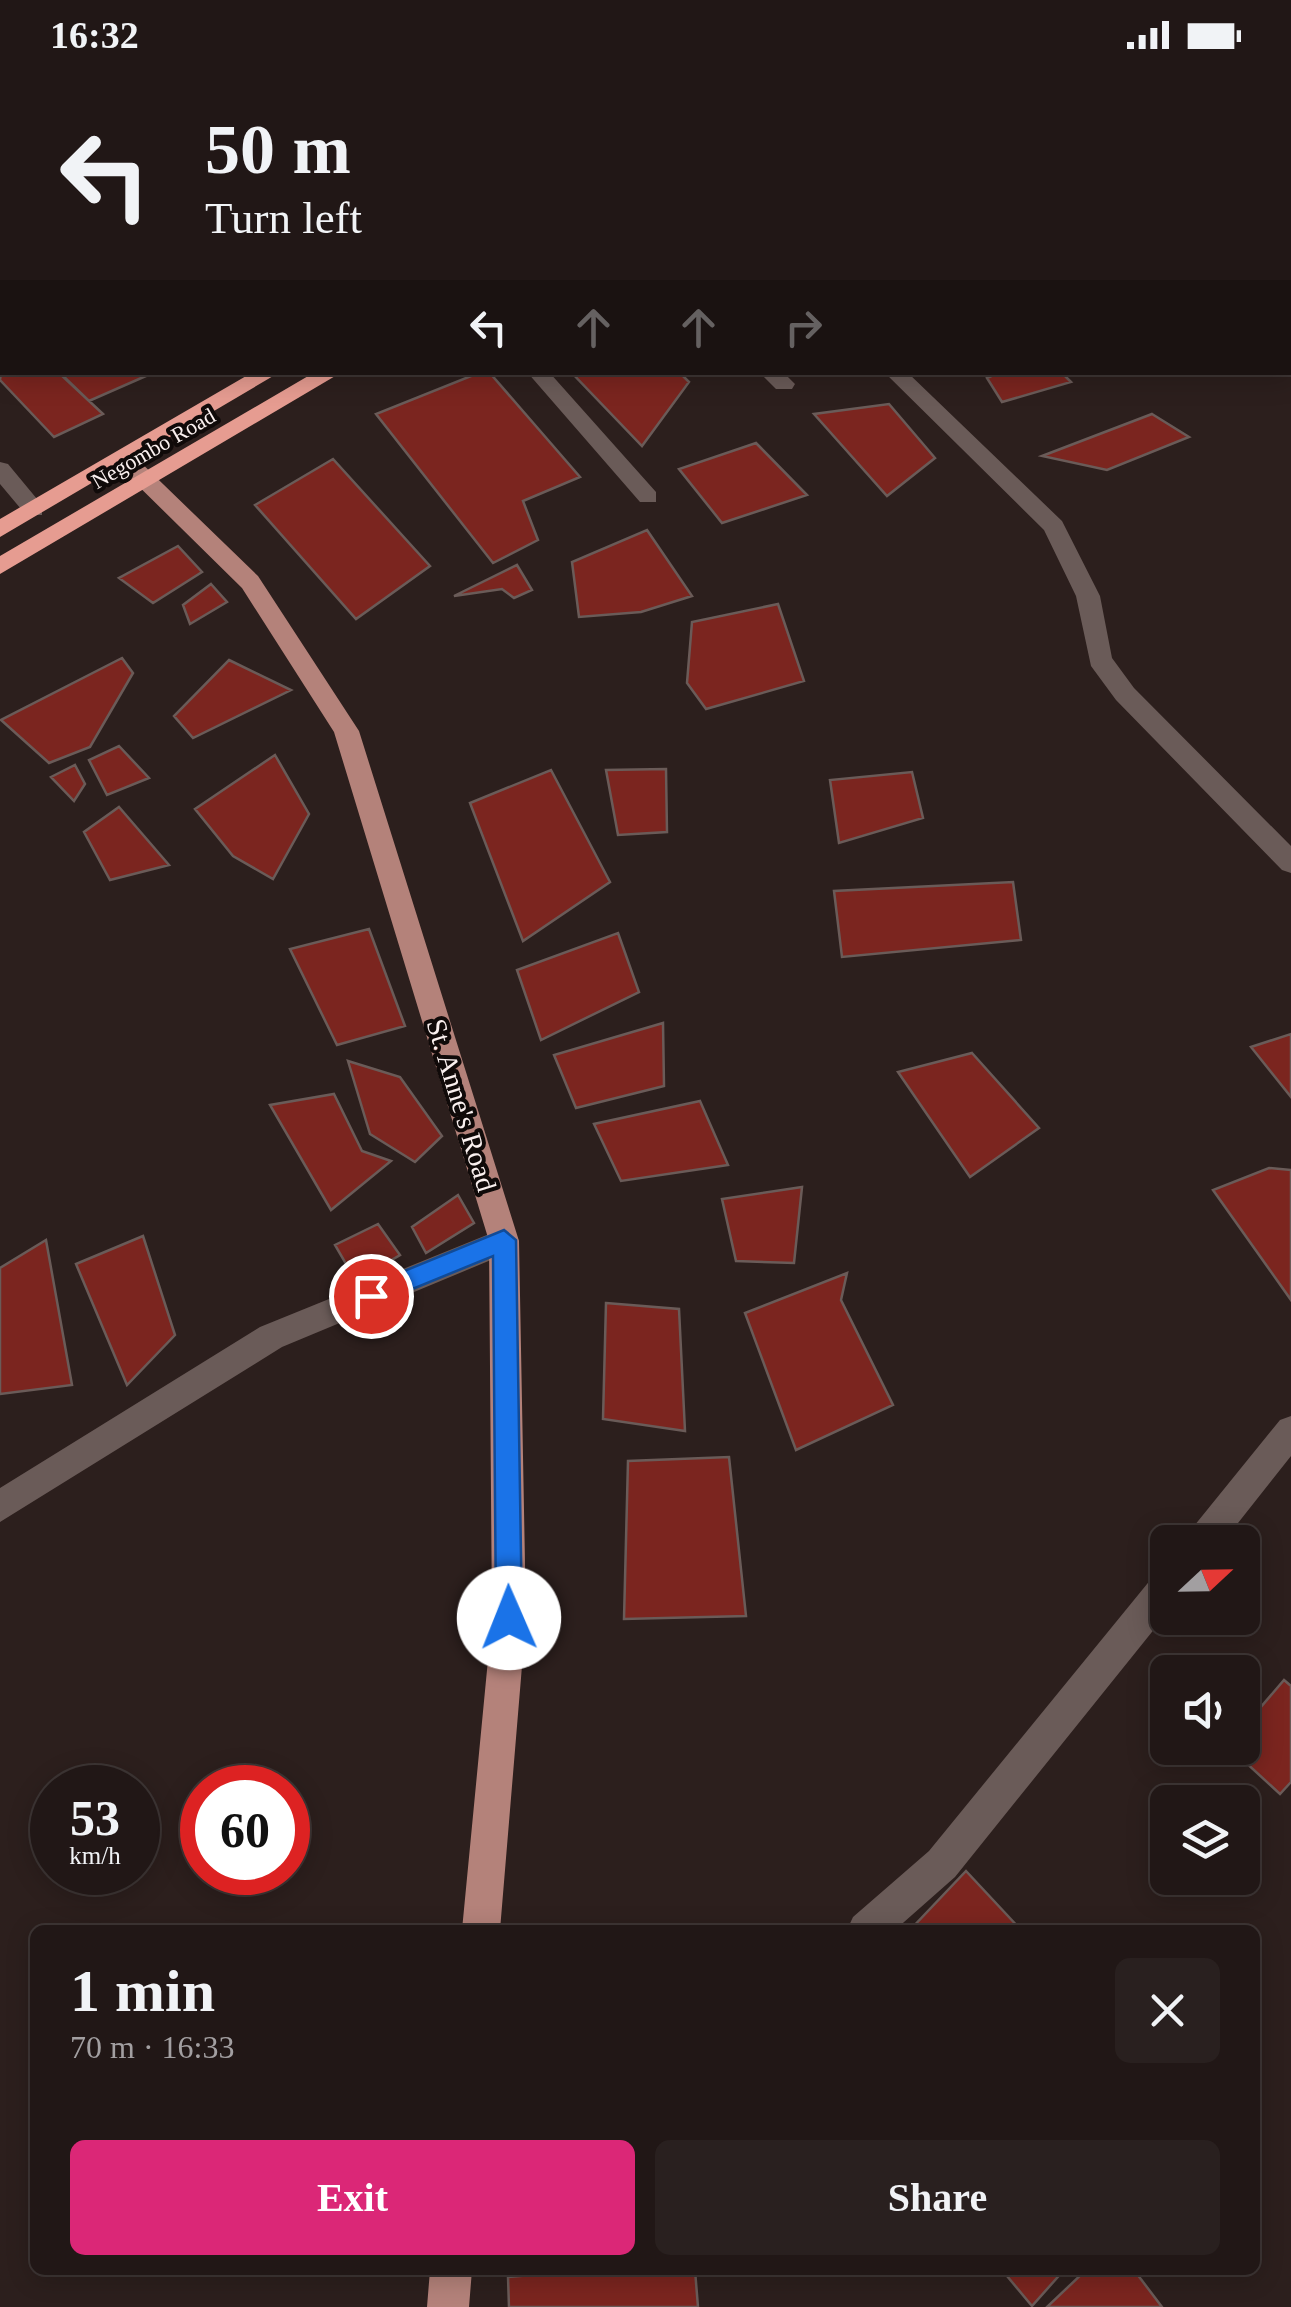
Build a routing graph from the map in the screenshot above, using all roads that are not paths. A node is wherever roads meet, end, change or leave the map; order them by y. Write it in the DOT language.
graph roads {
  1 [pos="265,375"];
  2 [pos="327,375"];
  3 [pos="540,375"];
  4 [pos="897,375"];
  5 [pos="124,459"];
  6 [pos="0,469"];
  7 [pos="147,480"];
  8 [pos="648,497"];
  9 [pos="34,510"];
  10 [pos="0,529"];
  11 [pos="0,566"];
  12 [pos="1291,863"];
  13 [pos="504,1240"];
  14 [pos="1291,1432"];
  15 [pos="0,1506"];
  16 [pos="1216,1525"];
  17 [pos="1150,1607"];
  18 [pos="482,1925"];
  19 [pos="872,1925"];
  1 -- 5 [label="highway, Negombo Road"];
  2 -- 7 [label="highway, Negombo Road"];
  3 -- 8 [label="street"];
  4 -- 12 [label="street"];
  5 -- 7 [label="main road, St. Anne's Road"];
  5 -- 9 [label="highway, Negombo Road"];
  6 -- 9 [label="street"];
  7 -- 11 [label="highway, Negombo Road"];
  7 -- 13 [label="main road, St. Anne's Road"];
  9 -- 10 [label="highway, Negombo Road"];
  13 -- 15 [label="street"];
  13 -- 18 [label="main road, St. Anne's Road"];
  14 -- 16 [label="street"];
  17 -- 19 [label="street"];
}
